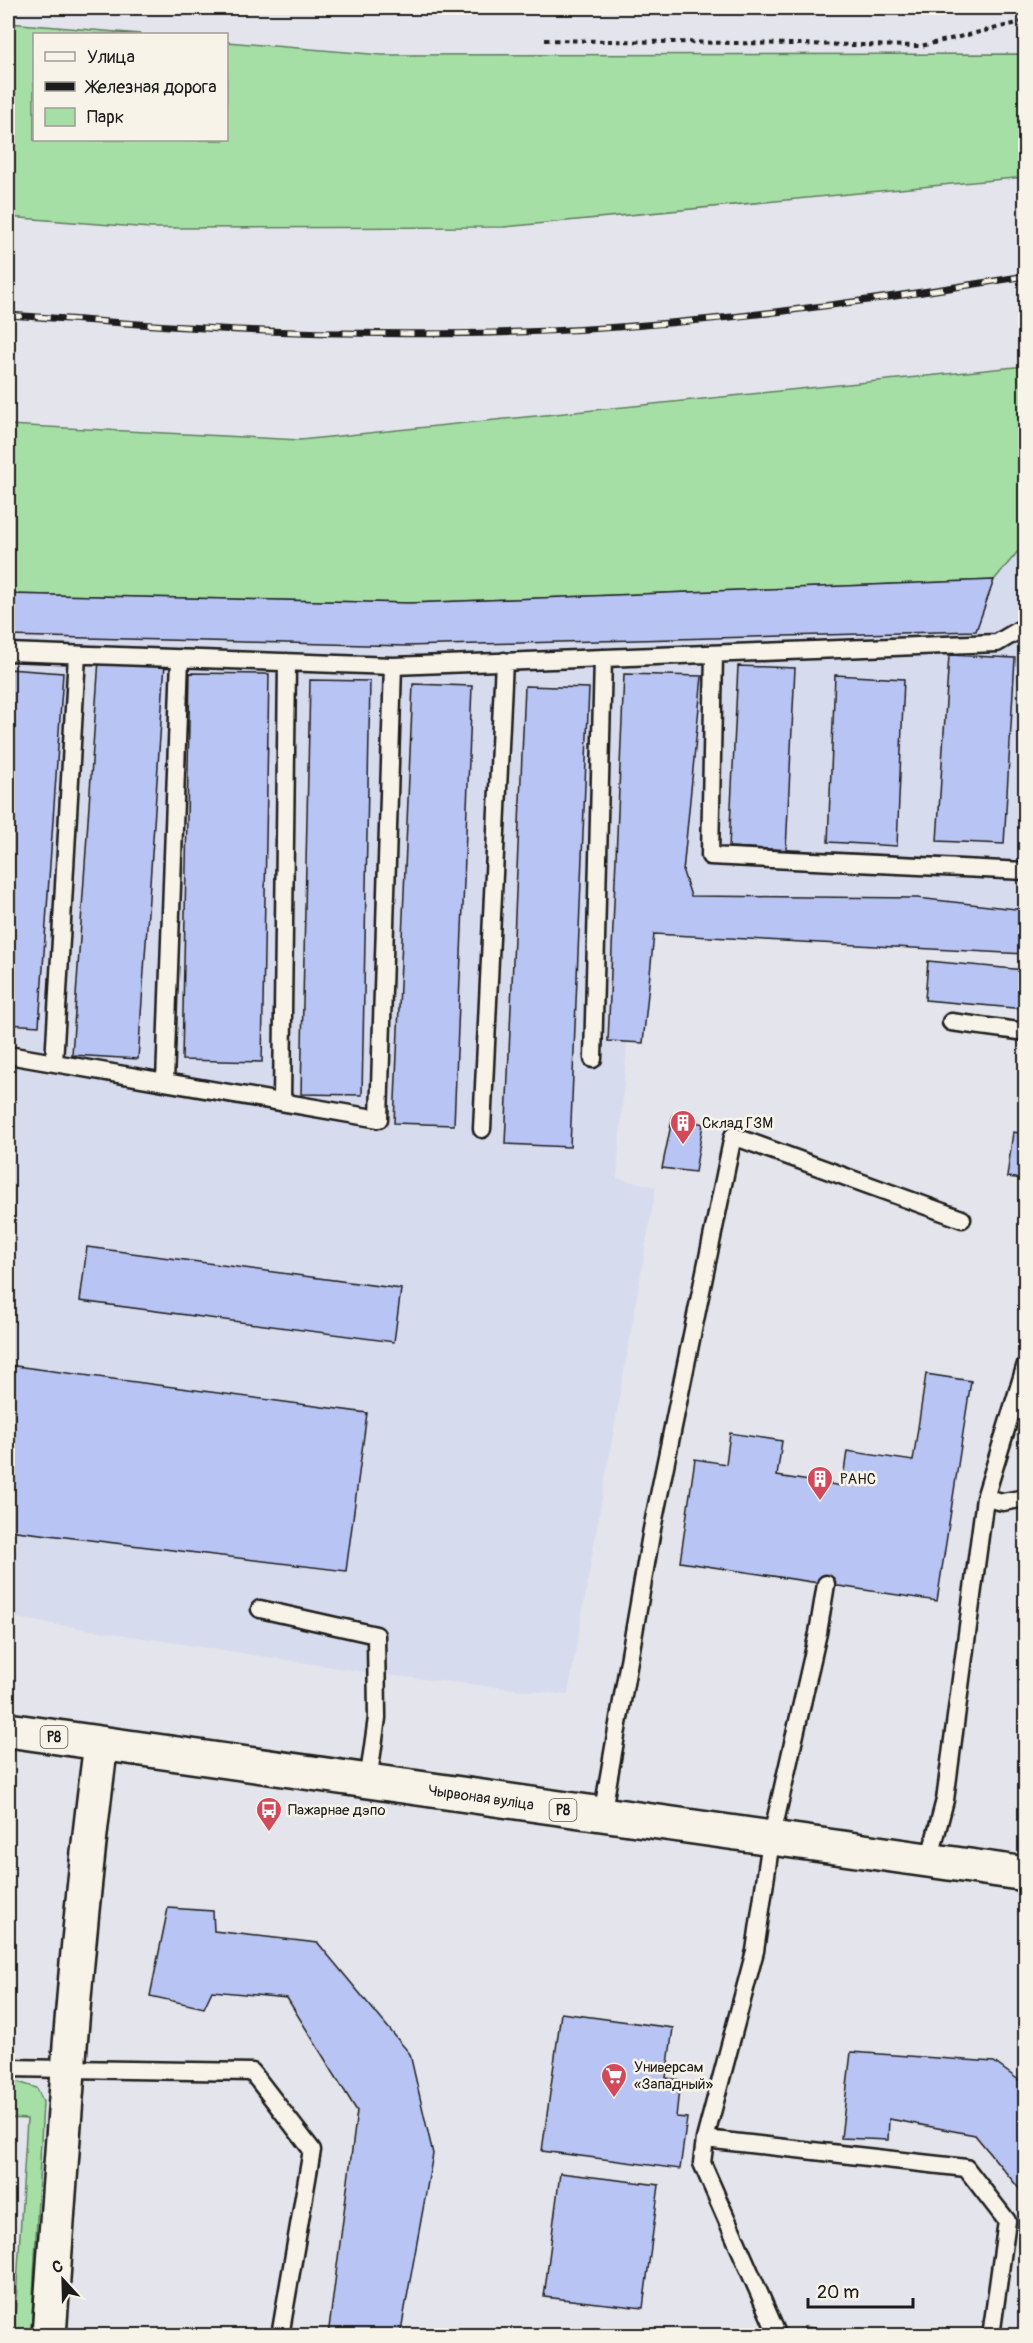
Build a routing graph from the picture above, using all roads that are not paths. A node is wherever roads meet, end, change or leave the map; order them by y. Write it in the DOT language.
graph roads {
  1 [pos="1026,626"];
  2 [pos="8,652"];
  3 [pos="714,654"];
  4 [pos="77,655"];
  5 [pos="180,658"];
  6 [pos="603,658"];
  7 [pos="504,661"];
  8 [pos="287,662"];
  9 [pos="393,666"];
  10 [pos="1026,871"];
  11 [pos="951,1022"];
  12 [pos="1026,1032"];
  13 [pos="8,1055"];
  14 [pos="593,1059"];
  15 [pos="54,1063"];
  16 [pos="165,1082"];
  17 [pos="282,1102"];
  18 [pos="482,1128"];
  19 [pos="962,1219"];
  20 [pos="1026,1364"];
  21 [pos="985,1498"];
  22 [pos="1026,1498"];
  23 [pos="826,1584"];
  24 [pos="260,1609"];
  25 [pos="8,1730"];
  26 [pos="101,1744"];
  27 [pos="368,1782"];
  28 [pos="602,1816"];
  29 [pos="771,1840"];
  30 [pos="929,1861"];
  31 [pos="1026,1874"];
  32 [pos="8,2068"];
  33 [pos="67,2068"];
  34 [pos="705,2139"];
  35 [pos="49,2336"];
  36 [pos="280,2336"];
  37 [pos="778,2336"];
  38 [pos="991,2336"];
  1 -- 3 [label="lane"];
  2 -- 4 [label="lane"];
  3 -- 6 [label="lane"];
  3 -- 10 [label="lane"];
  4 -- 5 [label="lane"];
  4 -- 15 [label="lane"];
  5 -- 8 [label="lane"];
  5 -- 16 [label="lane"];
  6 -- 7 [label="lane"];
  6 -- 14 [label="lane"];
  7 -- 9 [label="lane"];
  7 -- 18 [label="lane"];
  8 -- 9 [label="lane"];
  8 -- 17 [label="lane"];
  9 -- 17 [label="lane"];
  11 -- 12 [label="lane"];
  13 -- 15 [label="lane"];
  15 -- 16 [label="lane"];
  16 -- 17 [label="lane"];
  19 -- 28 [label="lane"];
  20 -- 21 [label="lane"];
  21 -- 22 [label="lane"];
  21 -- 30 [label="lane"];
  23 -- 29 [label="lane"];
  24 -- 27 [label="lane"];
  25 -- 26 [label="main road, Чырвоная вуліца / Р8"];
  26 -- 27 [label="main road, Чырвоная вуліца / Р8"];
  26 -- 33 [label="main road"];
  27 -- 28 [label="main road, Чырвоная вуліца / Р8"];
  28 -- 29 [label="main road, Чырвоная вуліца / Р8"];
  29 -- 30 [label="main road, Чырвоная вуліца / Р8"];
  29 -- 34 [label="lane"];
  30 -- 31 [label="main road, Чырвоная вуліца / Р8"];
  32 -- 33 [label="lane"];
  33 -- 35 [label="main road"];
  33 -- 36 [label="lane"];
  34 -- 37 [label="lane"];
  34 -- 38 [label="lane"];
}
